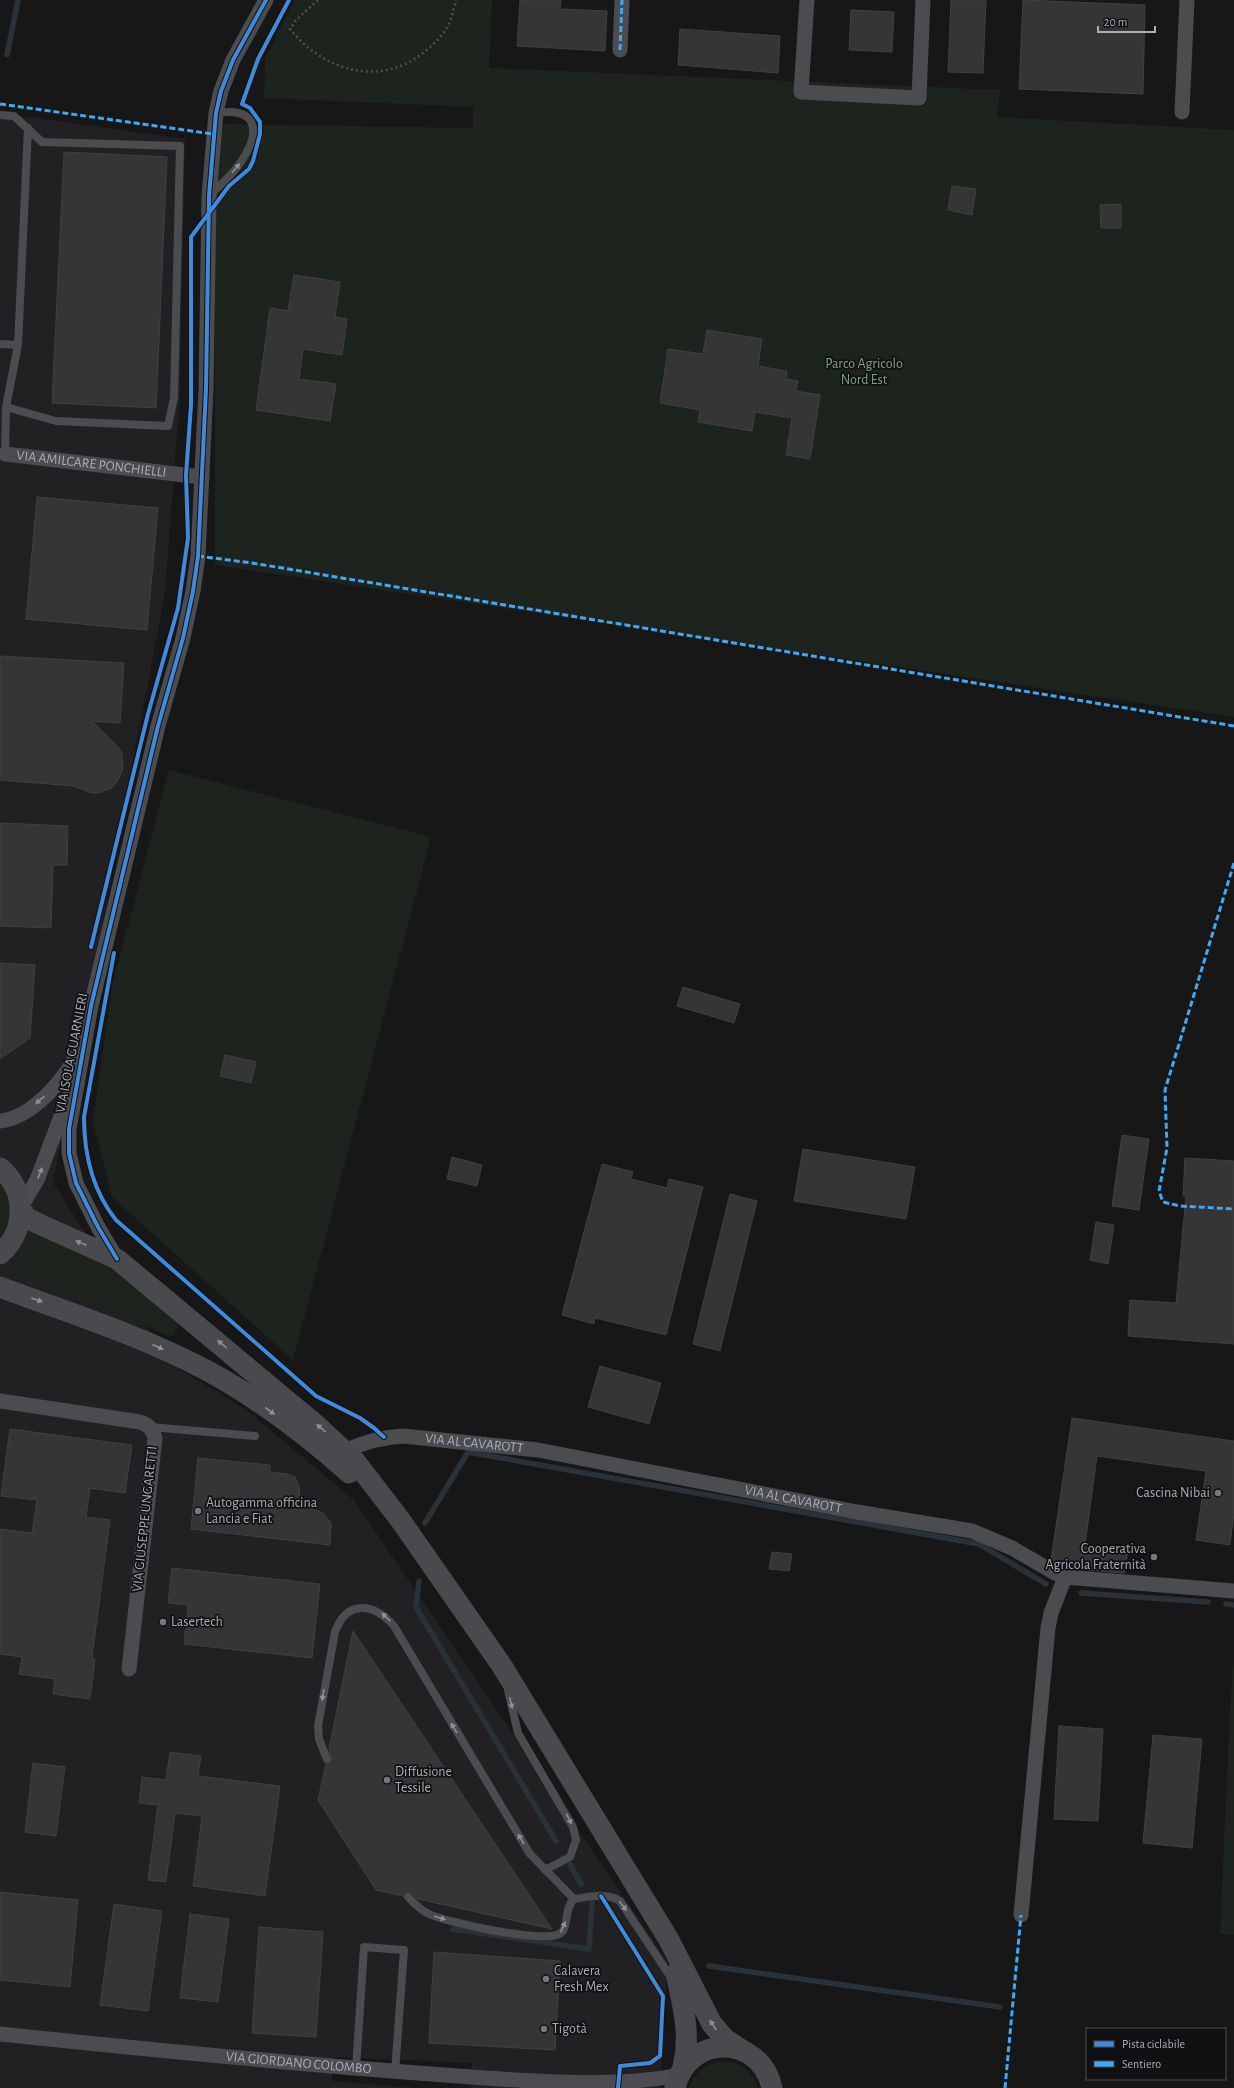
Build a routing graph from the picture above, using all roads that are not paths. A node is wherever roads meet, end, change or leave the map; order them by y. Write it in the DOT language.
graph roads {
  1 [pos="266,0"];
  2 [pos="622,0"];
  3 [pos="807,0"];
  4 [pos="923,0"];
  5 [pos="1187,0"];
  6 [pos="620,50"];
  7 [pos="1182,112"];
  8 [pos="216,113"];
  9 [pos="0,116"];
  10 [pos="28,128"];
  11 [pos="209,196"];
  12 [pos="0,344"];
  13 [pos="18,345"];
  14 [pos="6,407"];
  15 [pos="5,454"];
  16 [pos="202,478"];
  17 [pos="91,1006"];
  18 [pos="81,1063"];
  19 [pos="0,1121"];
  20 [pos="0,1168"];
  21 [pos="21,1208"];
  22 [pos="0,1254"];
  23 [pos="117,1259"];
  24 [pos="0,1287"];
  25 [pos="0,1401"];
  26 [pos="150,1427"];
  27 [pos="255,1436"];
  28 [pos="345,1451"];
  29 [pos="400,1521"];
  30 [pos="1065,1577"];
  31 [pos="1234,1590"];
  32 [pos="502,1666"];
  33 [pos="129,1669"];
  34 [pos="327,1759"];
  35 [pos="545,1870"];
  36 [pos="408,1897"];
  37 [pos="574,1899"];
  38 [pos="1021,1915"];
  39 [pos="668,1940"];
  40 [pos="680,1992"];
  41 [pos="0,2034"];
  42 [pos="742,2050"];
  43 [pos="356,2069"];
  44 [pos="395,2072"];
  45 [pos="679,2077"];
  46 [pos="459,2082"];
  47 [pos="604,2087"];
  48 [pos="772,2088"];
  1 -- 8 [label="street, VIA ISOLA GUARNIERI"];
  2 -- 6 [label="street"];
  3 -- 4 [label="street"];
  5 -- 7 [label="street"];
  8 -- 11 [label="street, VIA ISOLA GUARNIERI"];
  11 -- 8 [label="lane, one-way"];
  9 -- 10 [label="lane"];
  10 -- 13 [label="lane"];
  10 -- 14 [label="lane"];
  11 -- 16 [label="street, VIA ISOLA GUARNIERI"];
  12 -- 13 [label="lane"];
  13 -- 14 [label="lane"];
  14 -- 15 [label="lane"];
  15 -- 16 [label="street, VIA AMILCARE PONCHIELLI"];
  16 -- 17 [label="street, VIA ISOLA GUARNIERI"];
  17 -- 18 [label="street, VIA ISOLA GUARNIERI"];
  17 -- 19 [label="street, VIA ISOLA GUARNIERI, one-way"];
  21 -- 18 [label="street, VIA ISOLA GUARNIERI, one-way"];
  18 -- 23 [label="street, VIA ISOLA GUARNIERI"];
  20 -- 21 [label="main road"];
  21 -- 22 [label="main road"];
  23 -- 21 [label="main road, one-way"];
  28 -- 23 [label="main road, one-way"];
  24 -- 29 [label="main road, one-way"];
  25 -- 26 [label="street, VIA GIUSEPPE UNGARETTI"];
  26 -- 27 [label="lane"];
  26 -- 33 [label="street, VIA GIUSEPPE UNGARETTI"];
  28 -- 29 [label="main road"];
  28 -- 30 [label="street, VIA AL CAVAROTT"];
  29 -- 32 [label="main road"];
  30 -- 31 [label="street, VIA AL CAVAROTT"];
  30 -- 38 [label="street"];
  32 -- 35 [label="lane, one-way"];
  32 -- 39 [label="main road"];
  35 -- 34 [label="lane, one-way"];
  35 -- 37 [label="lane"];
  36 -- 37 [label="lane, one-way"];
  37 -- 40 [label="lane, one-way"];
  39 -- 40 [label="main road"];
  42 -- 39 [label="main road, one-way"];
  40 -- 45 [label="main road"];
  41 -- 43 [label="street, VIA GIORDANO COLOMBO"];
  42 -- 45 [label="main road"];
  42 -- 48 [label="main road"];
  43 -- 44 [label="street, VIA GIORDANO COLOMBO"];
  43 -- 44 [label="lane"];
  44 -- 46 [label="street, VIA GIORDANO COLOMBO"];
  45 -- 47 [label="street, VIA GIORDANO COLOMBO"];
  46 -- 47 [label="street, VIA GIORDANO COLOMBO"];
}
